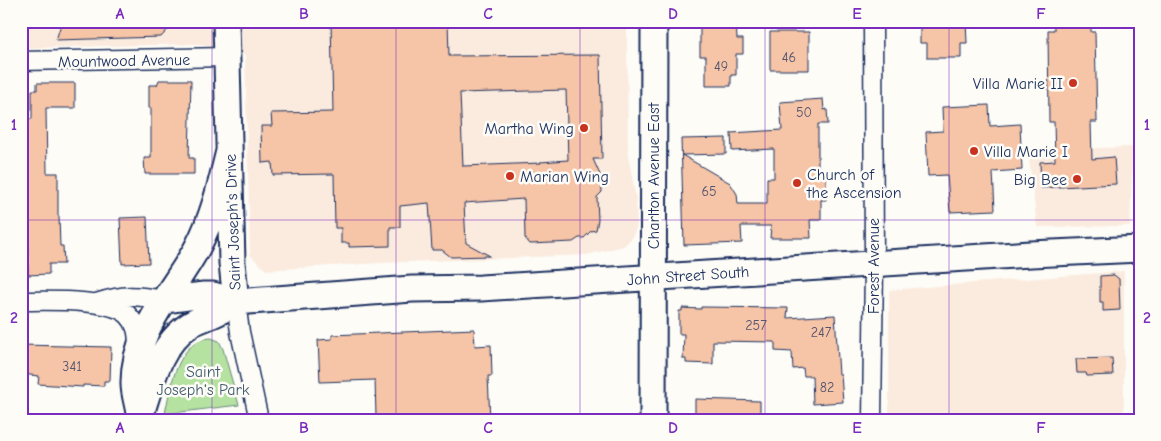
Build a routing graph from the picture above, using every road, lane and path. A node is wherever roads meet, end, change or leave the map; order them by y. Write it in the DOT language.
graph roads {
  1 [pos="226,21"];
  2 [pos="654,21"];
  3 [pos="873,21"];
  4 [pos="227,57"];
  5 [pos="21,61"];
  6 [pos="230,151"];
  7 [pos="1140,249"];
  8 [pos="874,264"];
  9 [pos="653,278"];
  10 [pos="164,300"];
  11 [pos="21,301"];
  12 [pos="236,302"];
  13 [pos="96,303"];
  14 [pos="138,349"];
  15 [pos="140,418"];
  16 [pos="259,420"];
  17 [pos="653,420"];
  18 [pos="872,420"];
  1 -- 4 [label="main road, Saint Joseph's Drive"];
  2 -- 9 [label="main road, Charlton Avenue East"];
  3 -- 8 [label="street, Forest Avenue"];
  4 -- 5 [label="street, Mountwood Avenue"];
  4 -- 6 [label="main road, Saint Joseph's Drive"];
  6 -- 10 [label="main road"];
  6 -- 12 [label="main road, Saint Joseph's Drive"];
  7 -- 8 [label="main road, John Street South"];
  8 -- 9 [label="main road, John Street South"];
  8 -- 18 [label="street, Forest Avenue"];
  9 -- 12 [label="main road, John Street South"];
  9 -- 17 [label="main road, Charlton Avenue East"];
  10 -- 12 [label="main road, John Street South"];
  10 -- 13 [label="street, John Street South"];
  10 -- 14 [label="main road"];
  11 -- 13 [label="street, John Street South"];
  12 -- 15 [label="main road, John Street South"];
  12 -- 16 [label="street, Saint Joseph's Drive"];
  13 -- 14 [label="street, John Street South"];
  14 -- 15 [label="main road"];
}
